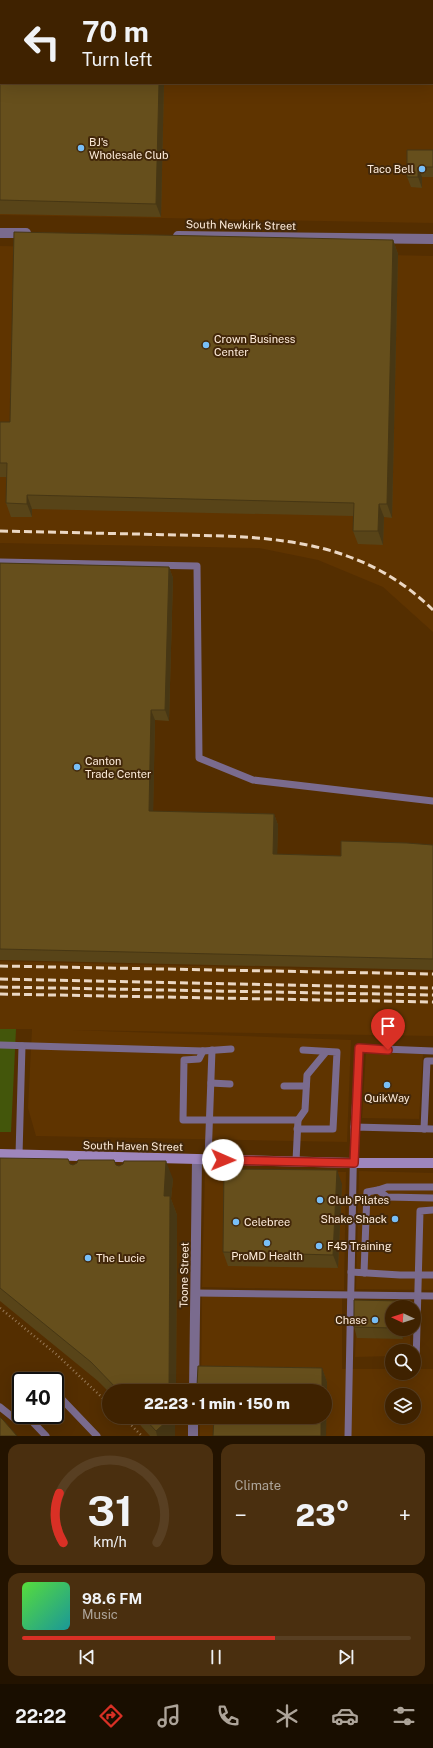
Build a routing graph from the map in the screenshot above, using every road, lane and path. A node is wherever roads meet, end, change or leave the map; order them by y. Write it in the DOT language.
graph roads {
  1 [pos="0,233"];
  2 [pos="40,233"];
  3 [pos="166,236"];
  4 [pos="433,239"];
  5 [pos="0,562"];
  6 [pos="433,801"];
  7 [pos="0,1045"];
  8 [pos="22,1046"];
  9 [pos="231,1049"];
  10 [pos="212,1050"];
  11 [pos="303,1050"];
  12 [pos="203,1051"];
  13 [pos="433,1051"];
  14 [pos="326,1052"];
  15 [pos="433,1061"];
  16 [pos="211,1083"];
  17 [pos="230,1084"];
  18 [pos="284,1086"];
  19 [pos="306,1086"];
  20 [pos="210,1120"];
  21 [pos="298,1120"];
  22 [pos="354,1127"];
  23 [pos="297,1129"];
  24 [pos="424,1129"];
  25 [pos="433,1129"];
  26 [pos="0,1154"];
  27 [pos="19,1155"];
  28 [pos="197,1159"];
  29 [pos="208,1159"];
  30 [pos="296,1161"];
  31 [pos="354,1163"];
  32 [pos="433,1163"];
  33 [pos="433,1187"];
  34 [pos="378,1190"];
  35 [pos="433,1198"];
  36 [pos="433,1210"];
  37 [pos="351,1272"];
  38 [pos="364,1273"];
  39 [pos="420,1275"];
  40 [pos="433,1275"];
  41 [pos="196,1293"];
  42 [pos="350,1295"];
  43 [pos="418,1296"];
  44 [pos="433,1296"];
  45 [pos="0,1308"];
  46 [pos="417,1344"];
  47 [pos="194,1384"];
  48 [pos="102,1397"];
  49 [pos="64,1401"];
  50 [pos="0,1406"];
  51 [pos="12,1416"];
  52 [pos="35,1424"];
  53 [pos="130,1424"];
  54 [pos="194,1424"];
  55 [pos="46,1436"];
  56 [pos="97,1436"];
  57 [pos="142,1436"];
  58 [pos="193,1436"];
  59 [pos="348,1436"];
  1 -- 2 [label="street"];
  3 -- 4 [label="street, South Newkirk Street"];
  5 -- 6 [label="lane"];
  7 -- 8 [label="lane"];
  8 -- 12 [label="lane"];
  8 -- 27 [label="lane"];
  9 -- 10 [label="lane"];
  10 -- 12 [label="lane"];
  10 -- 16 [label="lane"];
  11 -- 14 [label="lane"];
  12 -- 20 [label="lane"];
  13 -- 22 [label="lane"];
  14 -- 19 [label="lane"];
  14 -- 23 [label="lane"];
  15 -- 24 [label="lane"];
  16 -- 17 [label="lane"];
  16 -- 20 [label="lane"];
  18 -- 19 [label="lane"];
  19 -- 21 [label="lane"];
  20 -- 21 [label="lane"];
  20 -- 29 [label="lane"];
  21 -- 23 [label="lane"];
  22 -- 24 [label="lane"];
  22 -- 31 [label="lane"];
  23 -- 30 [label="lane"];
  24 -- 25 [label="lane"];
  26 -- 27 [label="street, South Haven Street"];
  27 -- 28 [label="street, South Haven Street"];
  28 -- 29 [label="street, South Haven Street"];
  28 -- 41 [label="street, Toone Street"];
  29 -- 30 [label="street, South Haven Street"];
  30 -- 31 [label="street, South Haven Street"];
  31 -- 32 [label="street, South Haven Street"];
  31 -- 37 [label="lane"];
  33 -- 34 [label="lane"];
  34 -- 35 [label="lane"];
  34 -- 38 [label="lane"];
  36 -- 39 [label="lane"];
  37 -- 38 [label="lane"];
  37 -- 42 [label="lane"];
  38 -- 39 [label="lane"];
  39 -- 40 [label="lane"];
  39 -- 43 [label="lane"];
  41 -- 42 [label="lane"];
  41 -- 47 [label="street, Toone Street"];
  42 -- 43 [label="lane"];
  42 -- 59 [label="lane"];
  43 -- 44 [label="lane"];
  43 -- 46 [label="lane"];
  45 -- 48 [label="path"];
  49 -- 56 [label="lane"];
  50 -- 51 [label="lane"];
  52 -- 55 [label="lane"];
  53 -- 57 [label="path"];
  54 -- 58 [label="street"];
}
